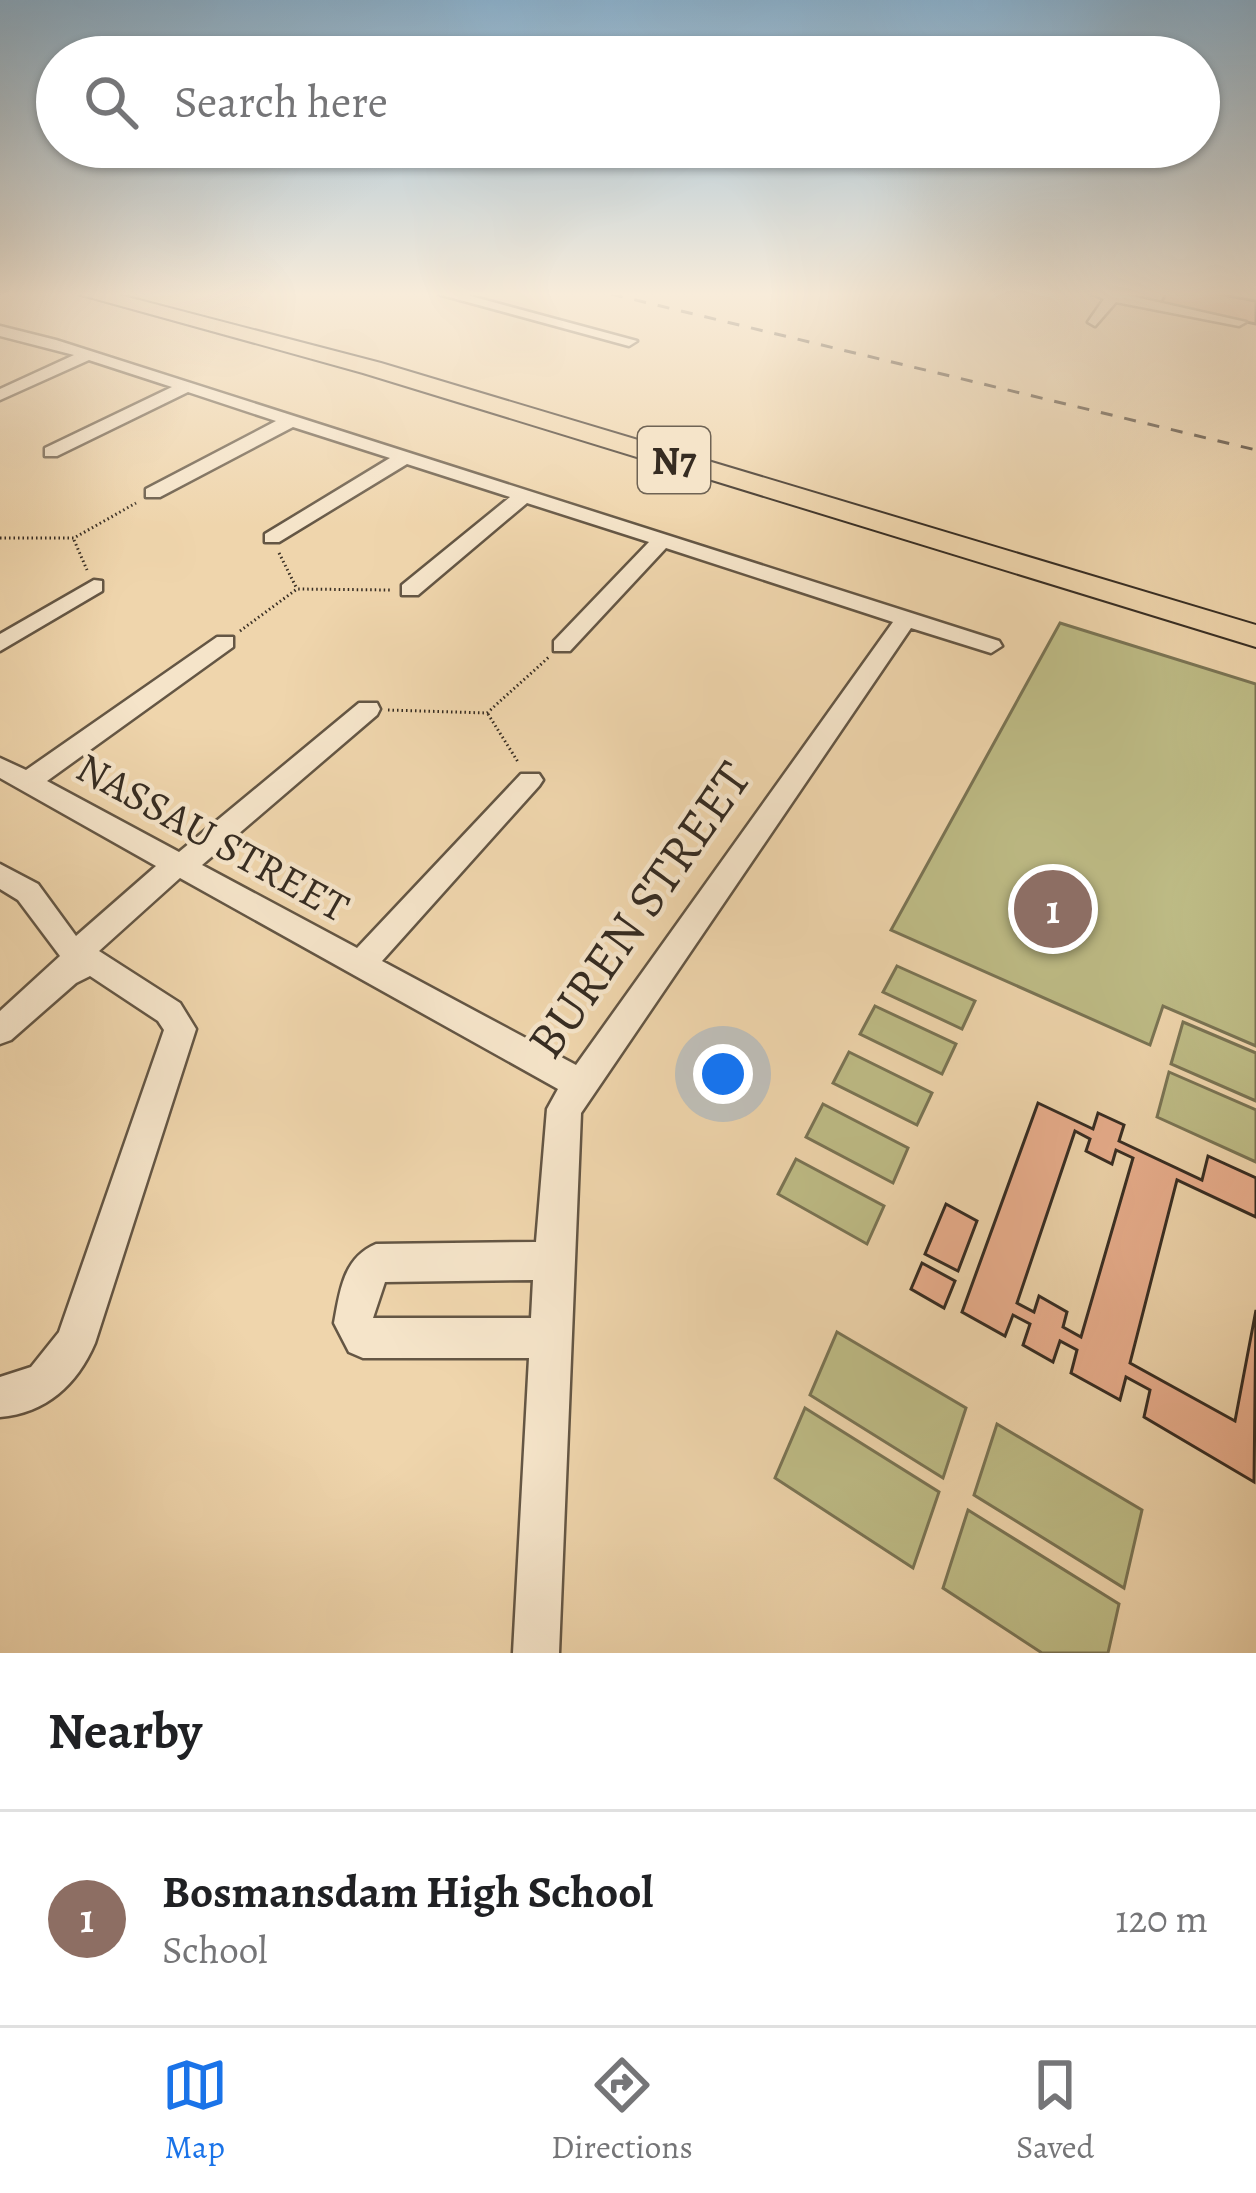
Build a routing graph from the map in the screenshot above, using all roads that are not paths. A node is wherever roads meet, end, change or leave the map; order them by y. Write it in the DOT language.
graph roads {
  1 [pos="52,371"];
  2 [pos="137,371"];
  3 [pos="382,371"];
  4 [pos="447,371"];
  5 [pos="186,387"];
  6 [pos="0,394"];
  7 [pos="290,421"];
  8 [pos="51,452"];
  9 [pos="405,457"];
  10 [pos="153,493"];
  11 [pos="524,495"];
  12 [pos="272,538"];
  13 [pos="661,541"];
  14 [pos="94,586"];
  15 [pos="410,590"];
  16 [pos="1256,607"];
  17 [pos="906,619"];
  18 [pos="1256,636"];
  19 [pos="225,642"];
  20 [pos="0,644"];
  21 [pos="562,646"];
  22 [pos="992,646"];
  23 [pos="368,709"];
  24 [pos="0,767"];
  25 [pos="530,780"];
  26 [pos="27,782"];
  27 [pos="190,863"];
  28 [pos="0,875"];
  29 [pos="78,964"];
  30 [pos="359,965"];
  31 [pos="0,1030"];
  32 [pos="579,1084"];
  33 [pos="553,1261"];
  34 [pos="550,1338"];
  35 [pos="0,1397"];
  36 [pos="536,1653"];
  1 -- 6 [label="street"];
  2 -- 5 [label="street"];
  3 -- 18 [label="highway, N7"];
  4 -- 16 [label="highway, N7"];
  5 -- 7 [label="street"];
  5 -- 8 [label="street"];
  7 -- 9 [label="street"];
  7 -- 10 [label="street"];
  9 -- 11 [label="street"];
  9 -- 12 [label="street"];
  11 -- 13 [label="street"];
  11 -- 15 [label="street"];
  13 -- 17 [label="street"];
  13 -- 21 [label="street"];
  14 -- 20 [label="street"];
  17 -- 22 [label="street"];
  17 -- 32 [label="street, BUREN STREET"];
  19 -- 26 [label="street, NASSAU STREET"];
  23 -- 27 [label="street, NASSAU STREET"];
  24 -- 26 [label="street, NASSAU STREET"];
  25 -- 30 [label="street, NASSAU STREET"];
  26 -- 27 [label="street, NASSAU STREET"];
  27 -- 29 [label="street"];
  27 -- 30 [label="street, NASSAU STREET"];
  28 -- 29 [label="street"];
  29 -- 31 [label="street"];
  29 -- 35 [label="street"];
  30 -- 32 [label="street, NASSAU STREET"];
  32 -- 33 [label="street, BUREN STREET"];
  33 -- 34 [label="street, BUREN STREET"];
  33 -- 34 [label="street"];
  34 -- 36 [label="street, BUREN STREET"];
}
